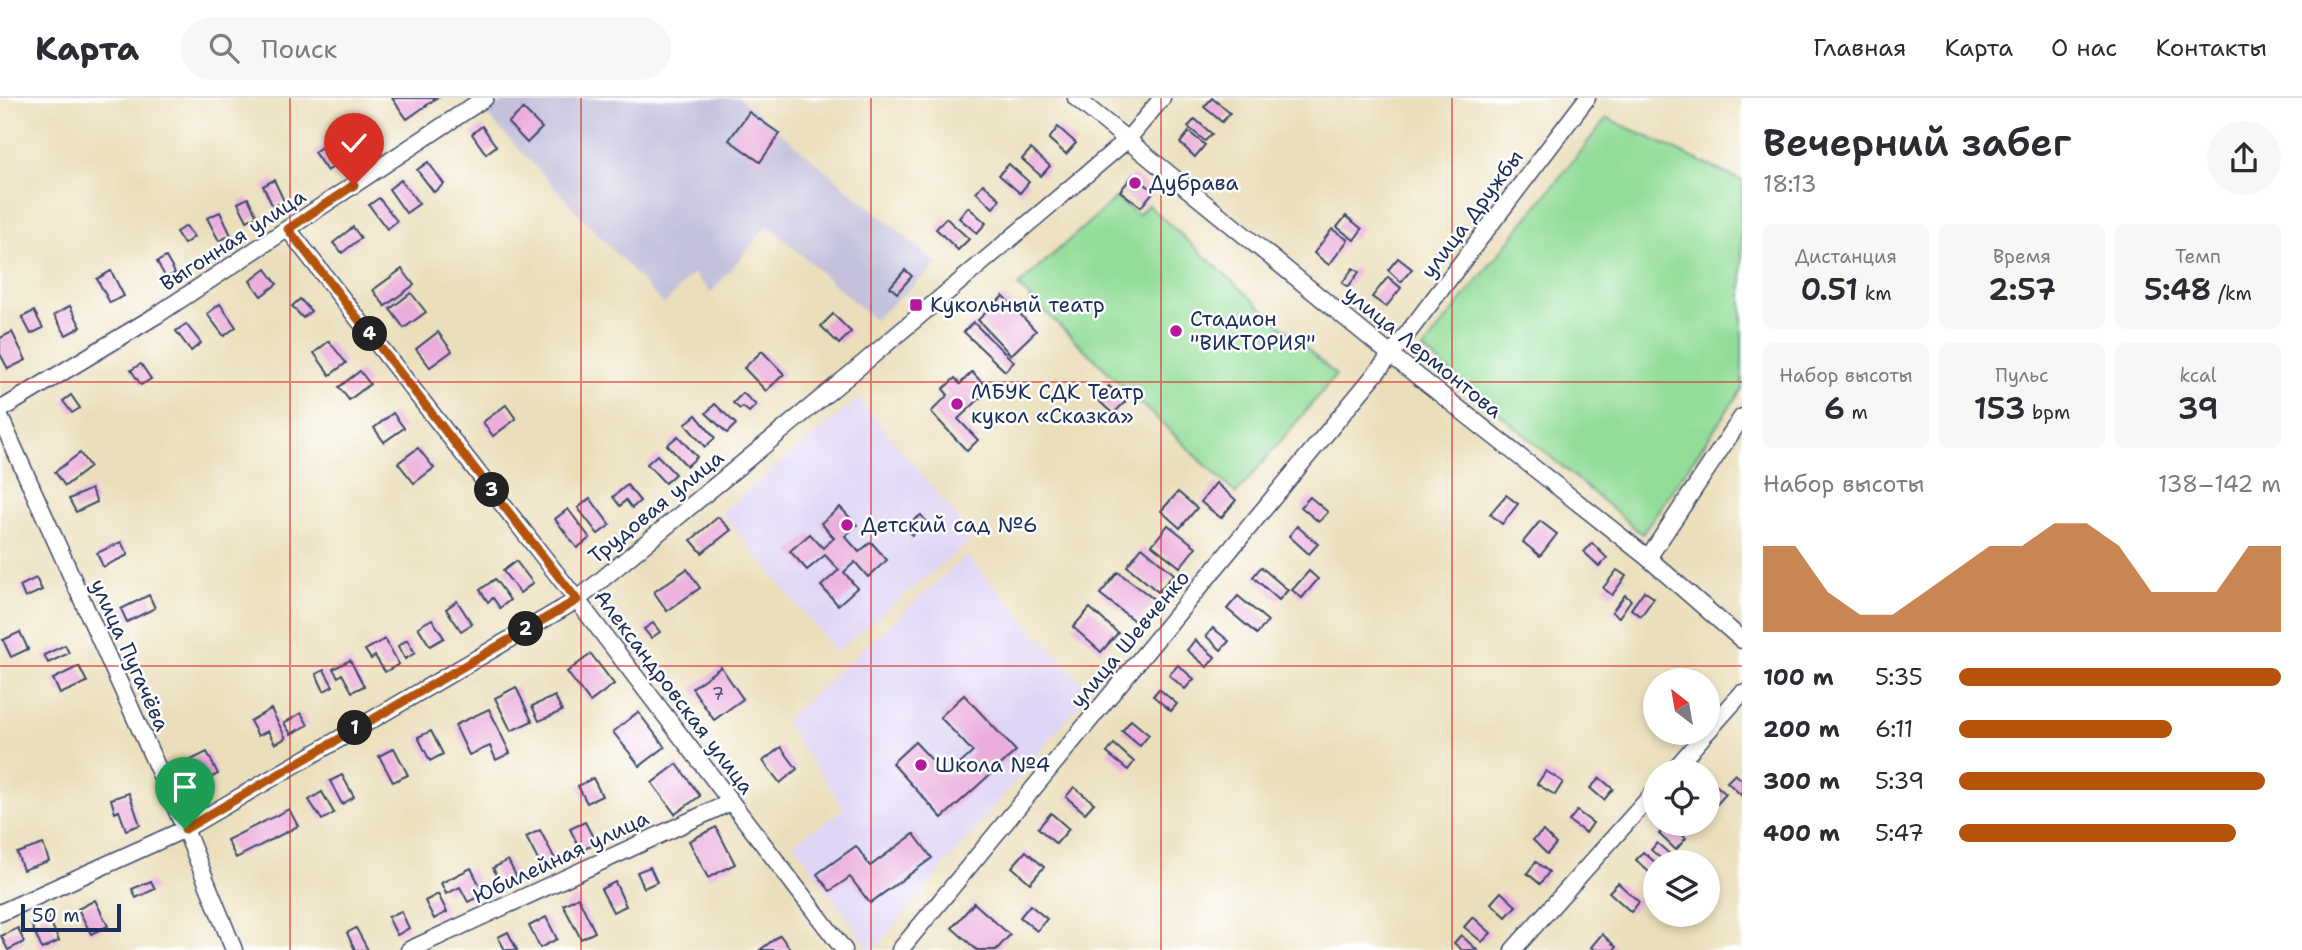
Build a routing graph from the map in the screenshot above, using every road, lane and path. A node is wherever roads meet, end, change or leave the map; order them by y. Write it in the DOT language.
graph roads {
  1 [pos="485,98"];
  2 [pos="1076,98"];
  3 [pos="1162,98"];
  4 [pos="1587,98"];
  5 [pos="1128,139"];
  6 [pos="288,229"];
  7 [pos="1391,355"];
  8 [pos="0,410"];
  9 [pos="0,416"];
  10 [pos="1742,417"];
  11 [pos="1648,558"];
  12 [pos="577,600"];
  13 [pos="1742,640"];
  14 [pos="1742,693"];
  15 [pos="1720,718"];
  16 [pos="731,802"];
  17 [pos="1643,805"];
  18 [pos="185,829"];
  19 [pos="0,913"];
  20 [pos="234,950"];
  21 [pos="409,950"];
  22 [pos="844,950"];
  23 [pos="900,950"];
  24 [pos="1513,950"];
  1 -- 6 [label="street, Выгонная улица"];
  2 -- 5 [label="street, улица Лермонтова"];
  3 -- 5 [label="street, Трудовая улица"];
  4 -- 7 [label="street, улица Дружбы"];
  5 -- 7 [label="street, улица Лермонтова"];
  5 -- 12 [label="street, Трудовая улица"];
  6 -- 8 [label="street, Выгонная улица"];
  6 -- 12 [label="street, Александровская улица"];
  7 -- 11 [label="street, улица Лермонтова"];
  7 -- 23 [label="street, улица Шевченко"];
  9 -- 18 [label="street, улица Пугачёва"];
  10 -- 11 [label="street"];
  11 -- 13 [label="street, улица Лермонтова"];
  12 -- 16 [label="street, Александровская улица"];
  12 -- 18 [label="street, Трудовая улица"];
  14 -- 15 [label="street"];
  16 -- 21 [label="street, Юбилейная улица"];
  16 -- 22 [label="street, Александровская улица"];
  17 -- 24 [label="street"];
  18 -- 19 [label="street, Трудовая улица"];
  18 -- 20 [label="street, улица Пугачёва"];
}
